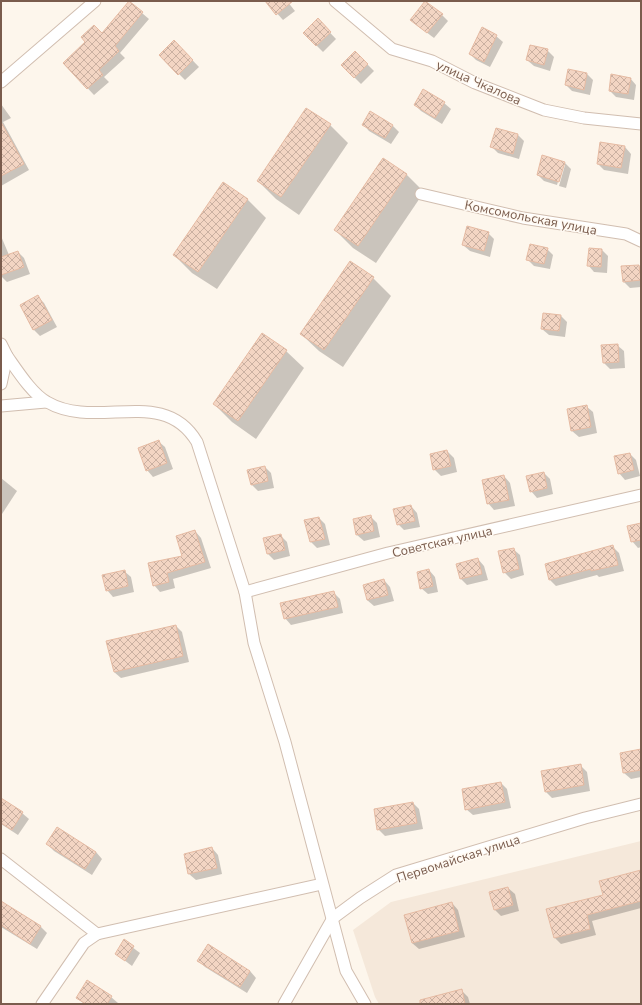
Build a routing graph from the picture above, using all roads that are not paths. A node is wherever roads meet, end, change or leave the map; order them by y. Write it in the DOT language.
graph roads {
  1 [pos="95,1"];
  2 [pos="335,1"];
  3 [pos="1,82"];
  4 [pos="641,124"];
  5 [pos="421,194"];
  6 [pos="641,241"];
  7 [pos="1,344"];
  8 [pos="7,356"];
  9 [pos="1,384"];
  10 [pos="46,402"];
  11 [pos="1,406"];
  12 [pos="641,494"];
  13 [pos="245,592"];
  14 [pos="641,804"];
  15 [pos="1,859"];
  16 [pos="322,884"];
  17 [pos="333,918"];
  18 [pos="97,934"];
  19 [pos="42,1004"];
  20 [pos="284,1004"];
  21 [pos="365,1004"];
  1 -- 3 [label="street"];
  2 -- 4 [label="street, улица Чкалова"];
  5 -- 6 [label="street, Комсомольская улица"];
  7 -- 8 [label="street"];
  8 -- 9 [label="street"];
  8 -- 10 [label="street"];
  10 -- 11 [label="street"];
  10 -- 13 [label="street"];
  12 -- 13 [label="street, Советская улица"];
  13 -- 16 [label="street"];
  14 -- 17 [label="street, Первомайская улица"];
  15 -- 18 [label="street"];
  16 -- 17 [label="street"];
  16 -- 18 [label="street"];
  17 -- 20 [label="street, Первомайская улица"];
  17 -- 21 [label="street"];
  18 -- 19 [label="street"];
}
